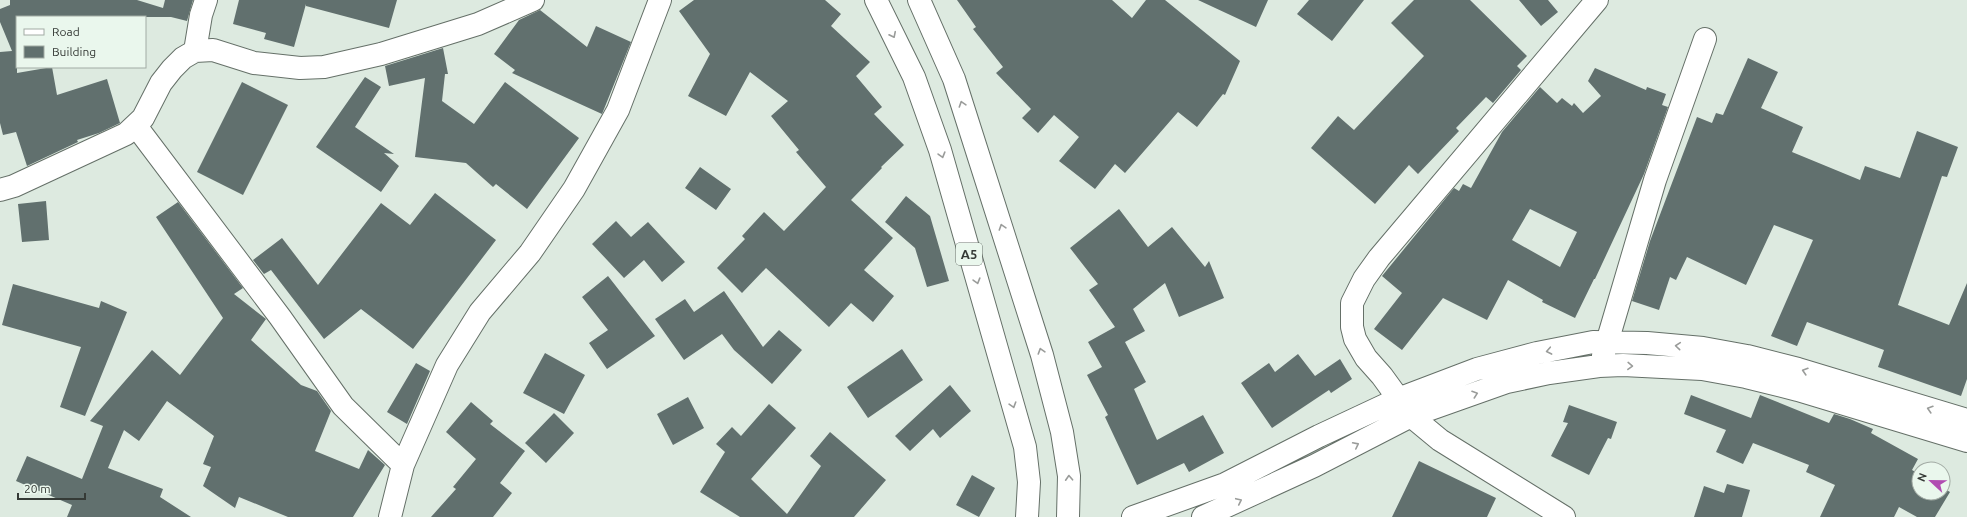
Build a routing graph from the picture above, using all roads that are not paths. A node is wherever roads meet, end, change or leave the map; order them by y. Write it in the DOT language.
graph roads {
  1 [pos="206,0"];
  2 [pos="533,0"];
  3 [pos="660,0"];
  4 [pos="876,0"];
  5 [pos="919,0"];
  6 [pos="1597,0"];
  7 [pos="1705,39"];
  8 [pos="195,51"];
  9 [pos="136,126"];
  10 [pos="0,190"];
  11 [pos="1609,342"];
  12 [pos="1599,366"];
  13 [pos="1404,408"];
  14 [pos="1967,420"];
  15 [pos="1967,441"];
  16 [pos="403,465"];
  17 [pos="390,517"];
  18 [pos="1027,517"];
  19 [pos="1068,517"];
  20 [pos="1133,517"];
  21 [pos="1203,517"];
  22 [pos="1564,517"];
  1 -- 8 [label="main road"];
  2 -- 8 [label="main road"];
  3 -- 16 [label="main road"];
  4 -- 18 [label="main road, A5, one-way"];
  19 -- 5 [label="main road, one-way"];
  6 -- 13 [label="main road"];
  7 -- 11 [label="main road"];
  8 -- 9 [label="main road"];
  9 -- 10 [label="main road"];
  9 -- 16 [label="main road"];
  11 -- 12 [label="main road"];
  11 -- 13 [label="main road, one-way"];
  14 -- 11 [label="main road, one-way"];
  13 -- 12 [label="main road, one-way"];
  12 -- 15 [label="main road, one-way"];
  13 -- 20 [label="main road"];
  21 -- 13 [label="main road, one-way"];
  13 -- 22 [label="main road"];
  16 -- 17 [label="main road"];
}
